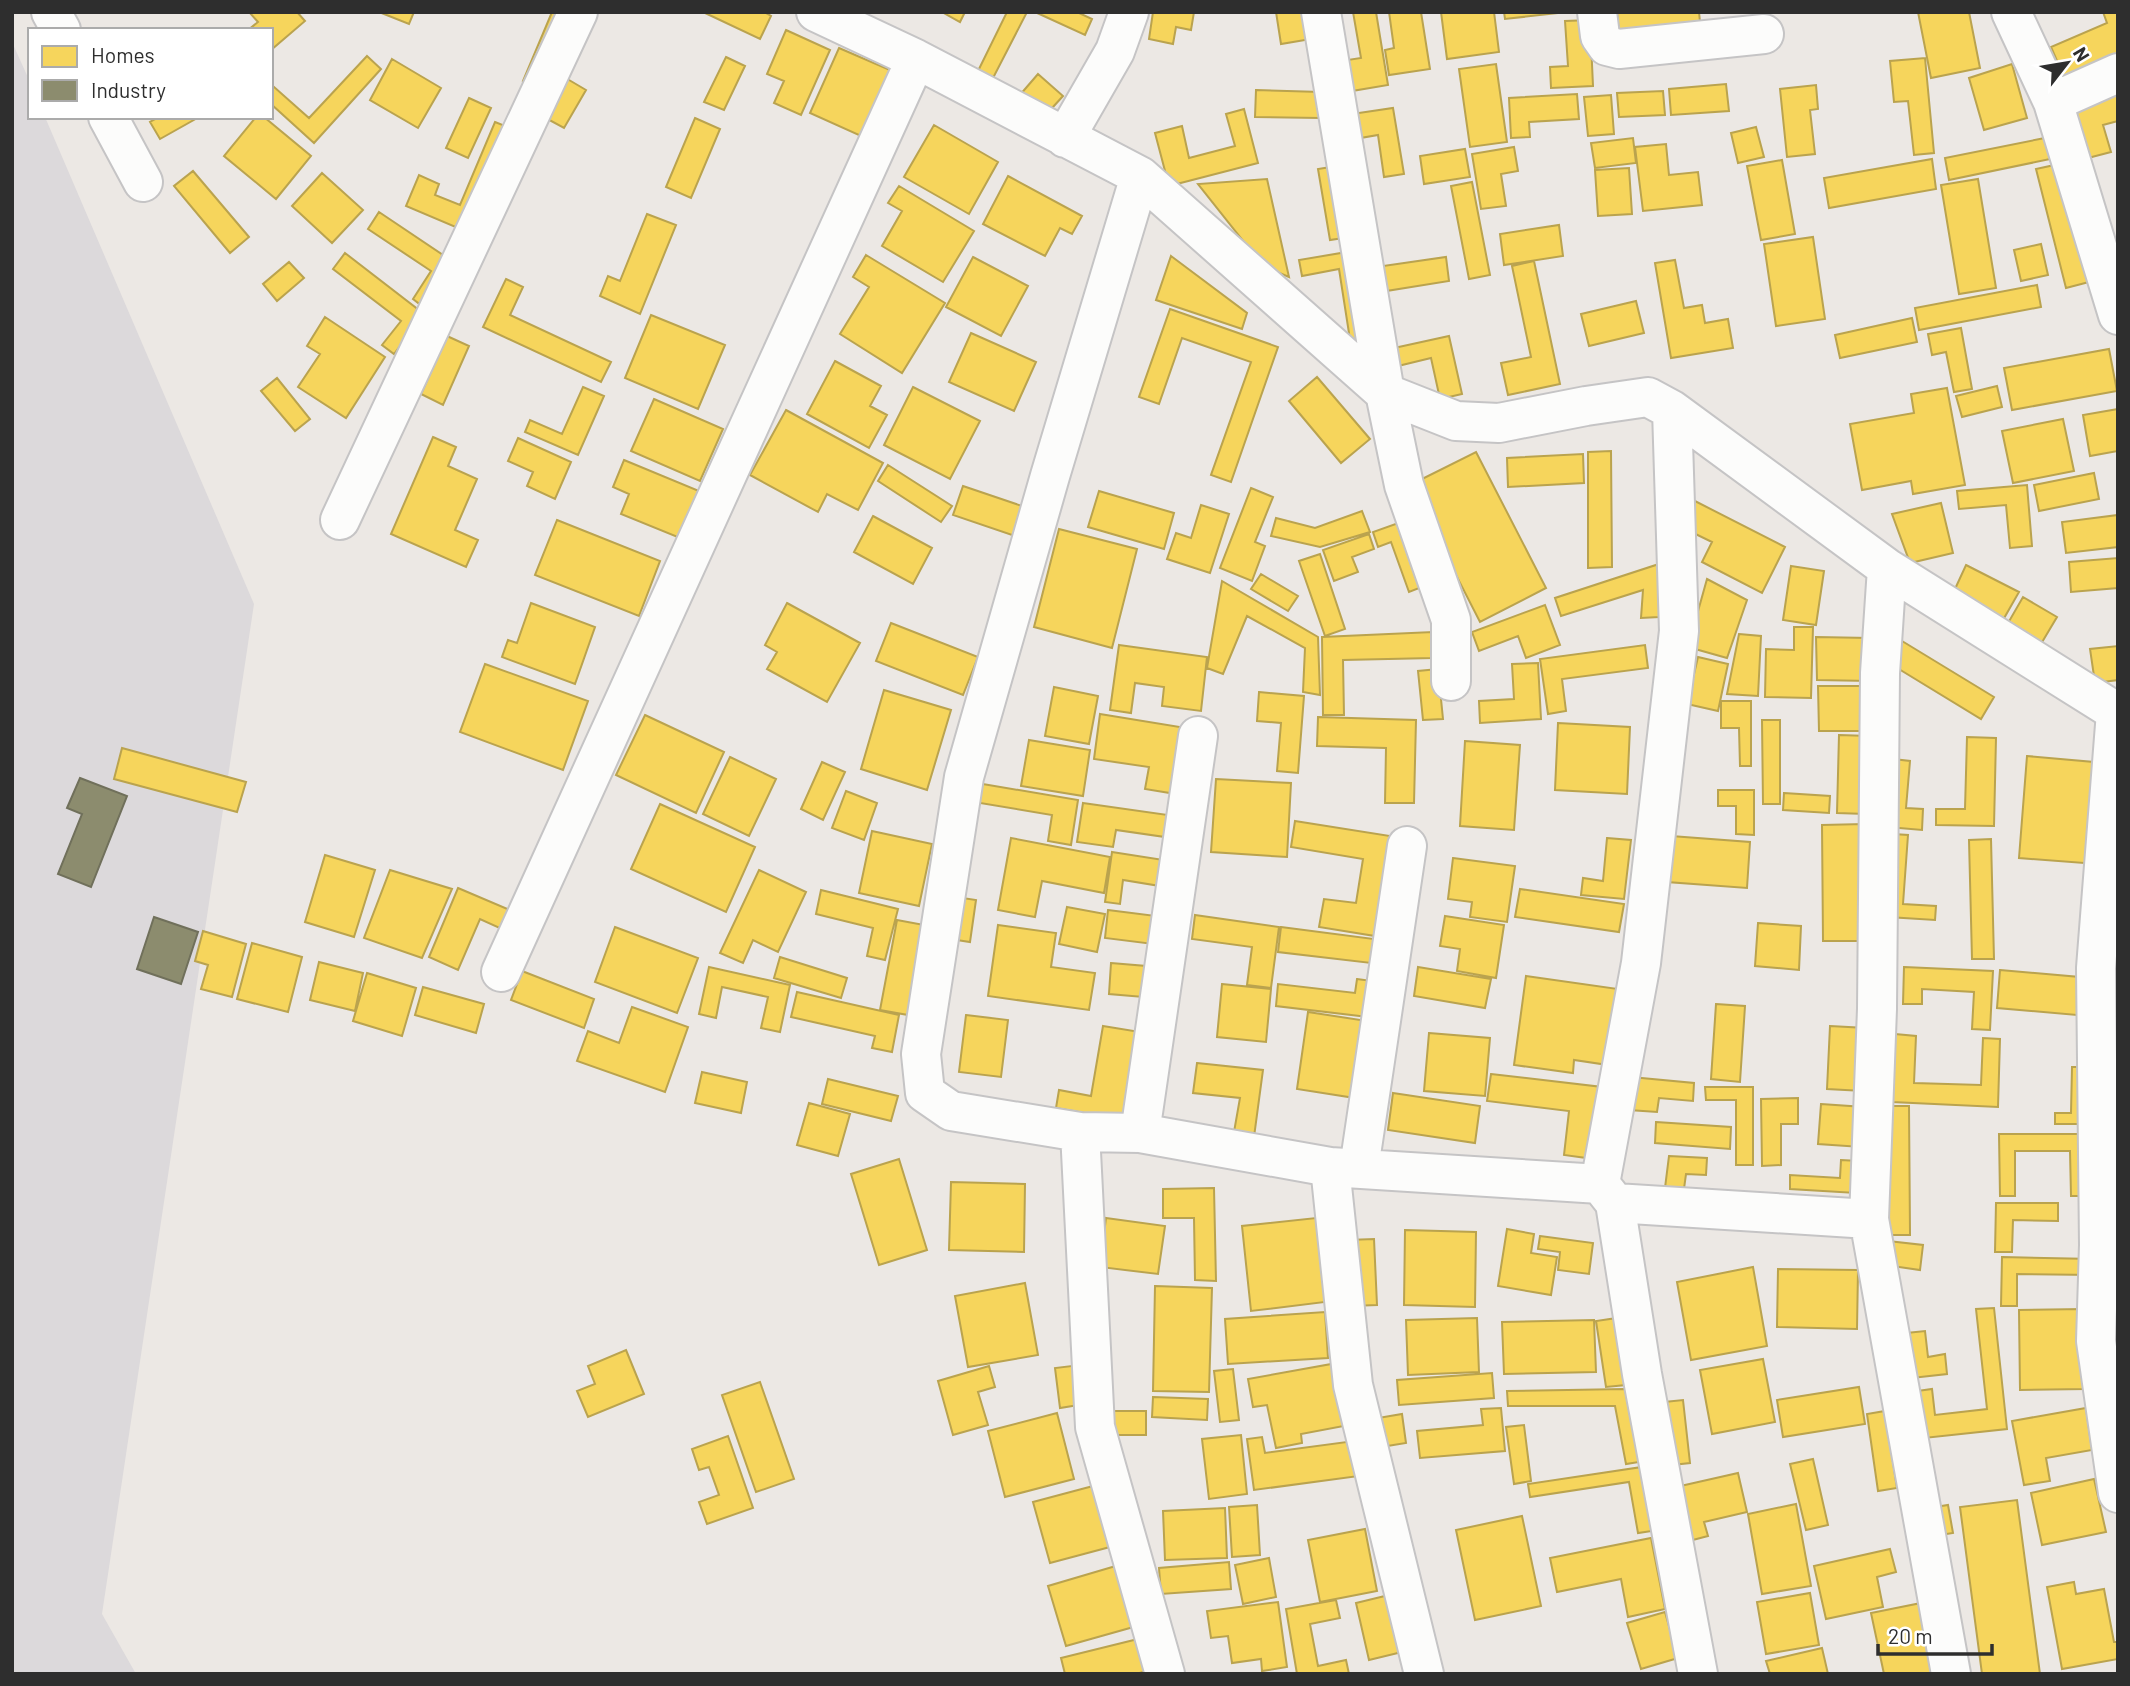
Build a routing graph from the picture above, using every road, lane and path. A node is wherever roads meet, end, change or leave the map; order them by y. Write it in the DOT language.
graph roads {
  1 [pos="51,12"];
  2 [pos="578,12"];
  3 [pos="816,12"];
  4 [pos="1129,12"];
  5 [pos="1321,12"];
  6 [pos="1597,12"];
  7 [pos="2011,12"];
  8 [pos="60,28"];
  9 [pos="1764,34"];
  10 [pos="916,59"];
  11 [pos="2118,73"];
  12 [pos="2053,102"];
  13 [pos="109,119"];
  14 [pos="1065,138"];
  15 [pos="1140,176"];
  16 [pos="143,183"];
  17 [pos="2118,315"];
  18 [pos="1385,393"];
  19 [pos="1672,410"];
  20 [pos="340,520"];
  21 [pos="1887,568"];
  22 [pos="1451,681"];
  23 [pos="2117,713"];
  24 [pos="1198,736"];
  25 [pos="1407,846"];
  26 [pos="501,972"];
  27 [pos="1080,1132"];
  28 [pos="1140,1133"];
  29 [pos="1345,1167"];
  30 [pos="1607,1194"];
  31 [pos="1869,1219"];
  32 [pos="2118,1493"];
  33 [pos="1165,1674"];
  34 [pos="1424,1674"];
  35 [pos="1698,1674"];
  36 [pos="1951,1674"];
  1 -- 8 [label="street"];
  2 -- 20 [label="street"];
  3 -- 10 [label="street"];
  4 -- 14 [label="street"];
  5 -- 18 [label="street"];
  6 -- 9 [label="street"];
  7 -- 12 [label="street"];
  10 -- 14 [label="street"];
  10 -- 26 [label="street"];
  11 -- 12 [label="street"];
  12 -- 17 [label="street"];
  13 -- 16 [label="street"];
  14 -- 15 [label="street"];
  15 -- 18 [label="street"];
  15 -- 27 [label="street"];
  18 -- 19 [label="street"];
  18 -- 22 [label="street"];
  19 -- 21 [label="street"];
  19 -- 30 [label="street"];
  21 -- 23 [label="street"];
  21 -- 31 [label="street"];
  23 -- 32 [label="street"];
  24 -- 28 [label="street"];
  25 -- 29 [label="street"];
  27 -- 28 [label="street"];
  27 -- 33 [label="street"];
  28 -- 29 [label="street"];
  29 -- 30 [label="street"];
  29 -- 34 [label="street"];
  30 -- 31 [label="street"];
  30 -- 35 [label="street"];
  31 -- 36 [label="street"];
}
